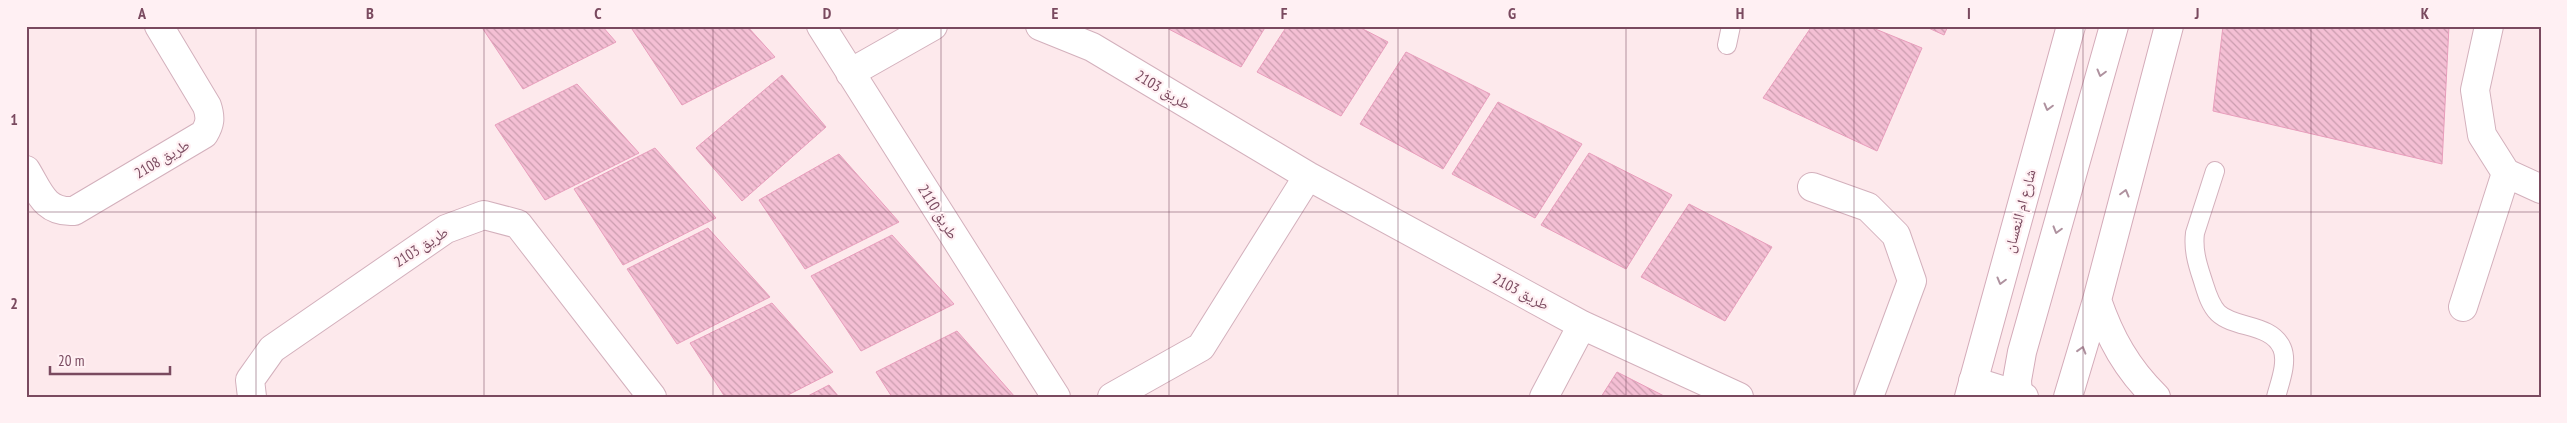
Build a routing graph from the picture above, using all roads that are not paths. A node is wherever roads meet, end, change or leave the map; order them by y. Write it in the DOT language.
graph roads {
  1 [pos="159,26"];
  2 [pos="821,26"];
  3 [pos="933,26"];
  4 [pos="1040,26"];
  5 [pos="1731,26"];
  6 [pos="2070,26"];
  7 [pos="2114,26"];
  8 [pos="2169,26"];
  9 [pos="2489,26"];
  10 [pos="1727,45"];
  11 [pos="850,73"];
  12 [pos="26,170"];
  13 [pos="2215,171"];
  14 [pos="2506,173"];
  15 [pos="1308,176"];
  16 [pos="1812,187"];
  17 [pos="2541,189"];
  18 [pos="2097,300"];
  19 [pos="2463,308"];
  20 [pos="1582,325"];
  21 [pos="1971,389"];
  22 [pos="2019,396"];
  23 [pos="252,397"];
  24 [pos="652,397"];
  25 [pos="1056,397"];
  26 [pos="1112,397"];
  27 [pos="1544,397"];
  28 [pos="1740,397"];
  29 [pos="1869,397"];
  30 [pos="2068,397"];
  31 [pos="2156,397"];
  32 [pos="2276,397"];
  1 -- 12 [label="street, طريق 2108"];
  2 -- 11 [label="street, طريق 2110"];
  3 -- 11 [label="street"];
  4 -- 15 [label="street, طريق 2103"];
  5 -- 10 [label="lane"];
  6 -- 21 [label="street, شارع ام النعسان, one-way"];
  7 -- 22 [label="street, one-way"];
  18 -- 8 [label="street, one-way"];
  9 -- 14 [label="street"];
  11 -- 25 [label="street, طريق 2110"];
  13 -- 32 [label="lane"];
  14 -- 17 [label="street"];
  14 -- 19 [label="street"];
  15 -- 20 [label="street, طريق 2103"];
  15 -- 26 [label="street"];
  16 -- 29 [label="street"];
  30 -- 18 [label="street, one-way"];
  18 -- 31 [label="street"];
  20 -- 27 [label="street"];
  20 -- 28 [label="street, طريق 2103"];
  21 -- 22 [label="street"];
  23 -- 24 [label="street, طريق 2103"];
}
